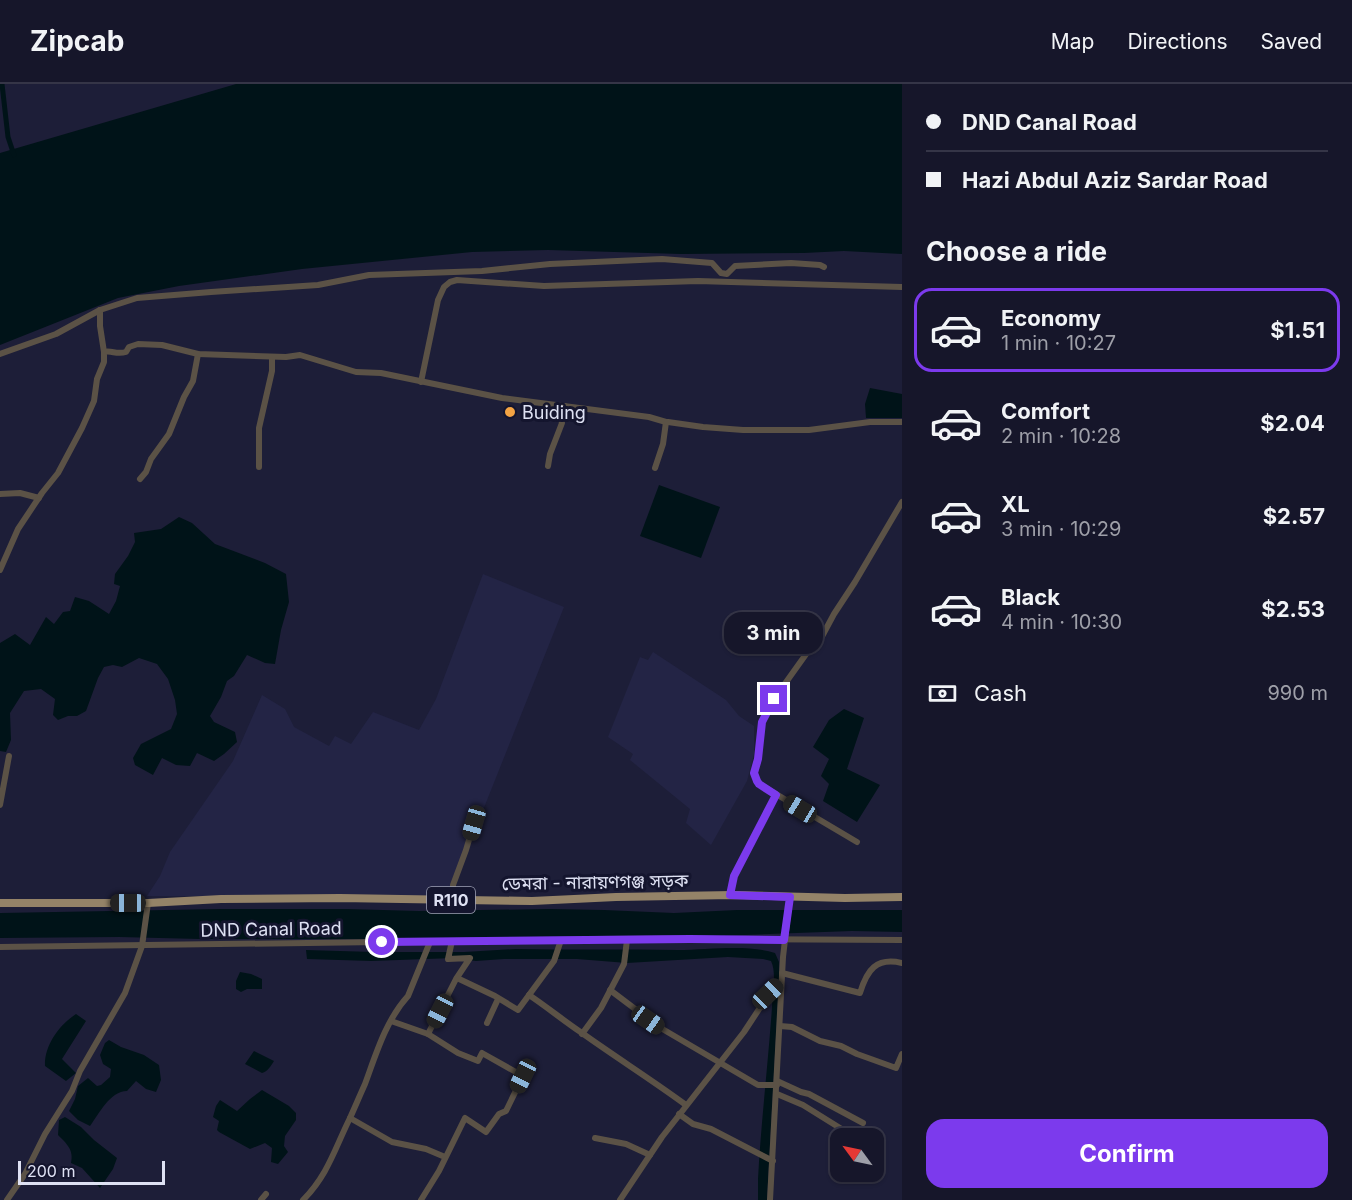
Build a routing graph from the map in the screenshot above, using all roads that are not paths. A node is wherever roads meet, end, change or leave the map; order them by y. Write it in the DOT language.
graph roads {
  1 [pos="824,267"];
  2 [pos="902,287"];
  3 [pos="100,310"];
  4 [pos="104,352"];
  5 [pos="0,354"];
  6 [pos="198,354"];
  7 [pos="272,357"];
  8 [pos="422,382"];
  9 [pos="565,406"];
  10 [pos="902,422"];
  11 [pos="666,423"];
  12 [pos="548,466"];
  13 [pos="259,467"];
  14 [pos="655,468"];
  15 [pos="141,479"];
  16 [pos="0,494"];
  17 [pos="39,498"];
  18 [pos="902,502"];
  19 [pos="0,570"];
  20 [pos="9,756"];
  21 [pos="776,795"];
  22 [pos="0,805"];
  23 [pos="474,823"];
  24 [pos="857,842"];
  25 [pos="730,895"];
  26 [pos="790,897"];
  27 [pos="902,897"];
  28 [pos="453,900"];
  29 [pos="0,903"];
  30 [pos="148,903"];
  31 [pos="561,940"];
  32 [pos="627,940"];
  33 [pos="784,940"];
  34 [pos="902,940"];
  35 [pos="452,941"];
  36 [pos="430,942"];
  37 [pos="142,946"];
  38 [pos="0,947"];
  39 [pos="902,963"];
  40 [pos="782,973"];
  41 [pos="457,978"];
  42 [pos="782,981"];
  43 [pos="610,990"];
  44 [pos="529,995"];
  45 [pos="498,999"];
  46 [pos="391,1021"];
  47 [pos="487,1023"];
  48 [pos="780,1026"];
  49 [pos="428,1034"];
  50 [pos="582,1034"];
  51 [pos="902,1054"];
  52 [pos="720,1062"];
  53 [pos="899,1070"];
  54 [pos="777,1083"];
  55 [pos="777,1094"];
  56 [pos="686,1105"];
  57 [pos="679,1114"];
  58 [pos="350,1118"];
  59 [pos="863,1123"];
  60 [pos="840,1128"];
  61 [pos="595,1138"];
  62 [pos="650,1155"];
  63 [pos="445,1157"];
  64 [pos="773,1161"];
  65 [pos="7,1200"];
  66 [pos="303,1200"];
  67 [pos="421,1200"];
  68 [pos="620,1200"];
  69 [pos="771,1200"];
  1 -- 3 [label="street"];
  2 -- 8 [label="street"];
  3 -- 4 [label="street"];
  3 -- 5 [label="street"];
  4 -- 6 [label="street"];
  4 -- 17 [label="street"];
  6 -- 7 [label="street"];
  6 -- 15 [label="street"];
  7 -- 8 [label="street"];
  7 -- 13 [label="street"];
  8 -- 9 [label="street"];
  9 -- 11 [label="street"];
  9 -- 12 [label="street"];
  10 -- 11 [label="street"];
  11 -- 14 [label="street"];
  16 -- 17 [label="street"];
  17 -- 19 [label="street"];
  18 -- 21 [label="street"];
  20 -- 22 [label="street"];
  21 -- 24 [label="street"];
  21 -- 25 [label="street"];
  23 -- 28 [label="street"];
  25 -- 26 [label="main road, ডেমরা - নারায়ণগঞ্জ সড়ক / R110"];
  25 -- 28 [label="main road, ডেমরা - নারায়ণগঞ্জ সড়ক / R110"];
  26 -- 27 [label="main road, ডেমরা - নারায়ণগঞ্জ সড়ক / R110"];
  26 -- 33 [label="street"];
  28 -- 30 [label="main road, ডেমরা - নারায়ণগঞ্জ সড়ক / R110"];
  29 -- 30 [label="main road, ডেমরা - নারায়ণগঞ্জ সড়ক / R110"];
  30 -- 37 [label="street"];
  31 -- 32 [label="street, DND Canal Road"];
  31 -- 35 [label="street, DND Canal Road"];
  31 -- 44 [label="street"];
  32 -- 33 [label="street, DND Canal Road"];
  32 -- 43 [label="street"];
  33 -- 34 [label="street, DND Canal Road"];
  33 -- 40 [label="street"];
  35 -- 36 [label="street, DND Canal Road"];
  35 -- 41 [label="street"];
  36 -- 37 [label="street, DND Canal Road"];
  36 -- 46 [label="street"];
  37 -- 38 [label="street, DND Canal Road"];
  37 -- 65 [label="street"];
  39 -- 40 [label="street"];
  40 -- 42 [label="street"];
  41 -- 45 [label="street"];
  41 -- 49 [label="street"];
  42 -- 48 [label="street"];
  42 -- 52 [label="street"];
  43 -- 50 [label="street"];
  43 -- 52 [label="street"];
  44 -- 45 [label="street"];
  44 -- 50 [label="street"];
  45 -- 47 [label="street"];
  46 -- 49 [label="street"];
  46 -- 58 [label="street"];
  48 -- 53 [label="street"];
  48 -- 54 [label="street"];
  49 -- 63 [label="street"];
  50 -- 56 [label="street"];
  51 -- 53 [label="street"];
  52 -- 54 [label="street"];
  52 -- 56 [label="street"];
  54 -- 55 [label="street"];
  54 -- 59 [label="street"];
  55 -- 60 [label="street"];
  55 -- 64 [label="street"];
  56 -- 57 [label="street"];
  57 -- 62 [label="street"];
  57 -- 64 [label="street"];
  58 -- 63 [label="street"];
  58 -- 66 [label="street"];
  61 -- 62 [label="street"];
  62 -- 68 [label="street"];
  63 -- 67 [label="street"];
  64 -- 69 [label="street"];
}
